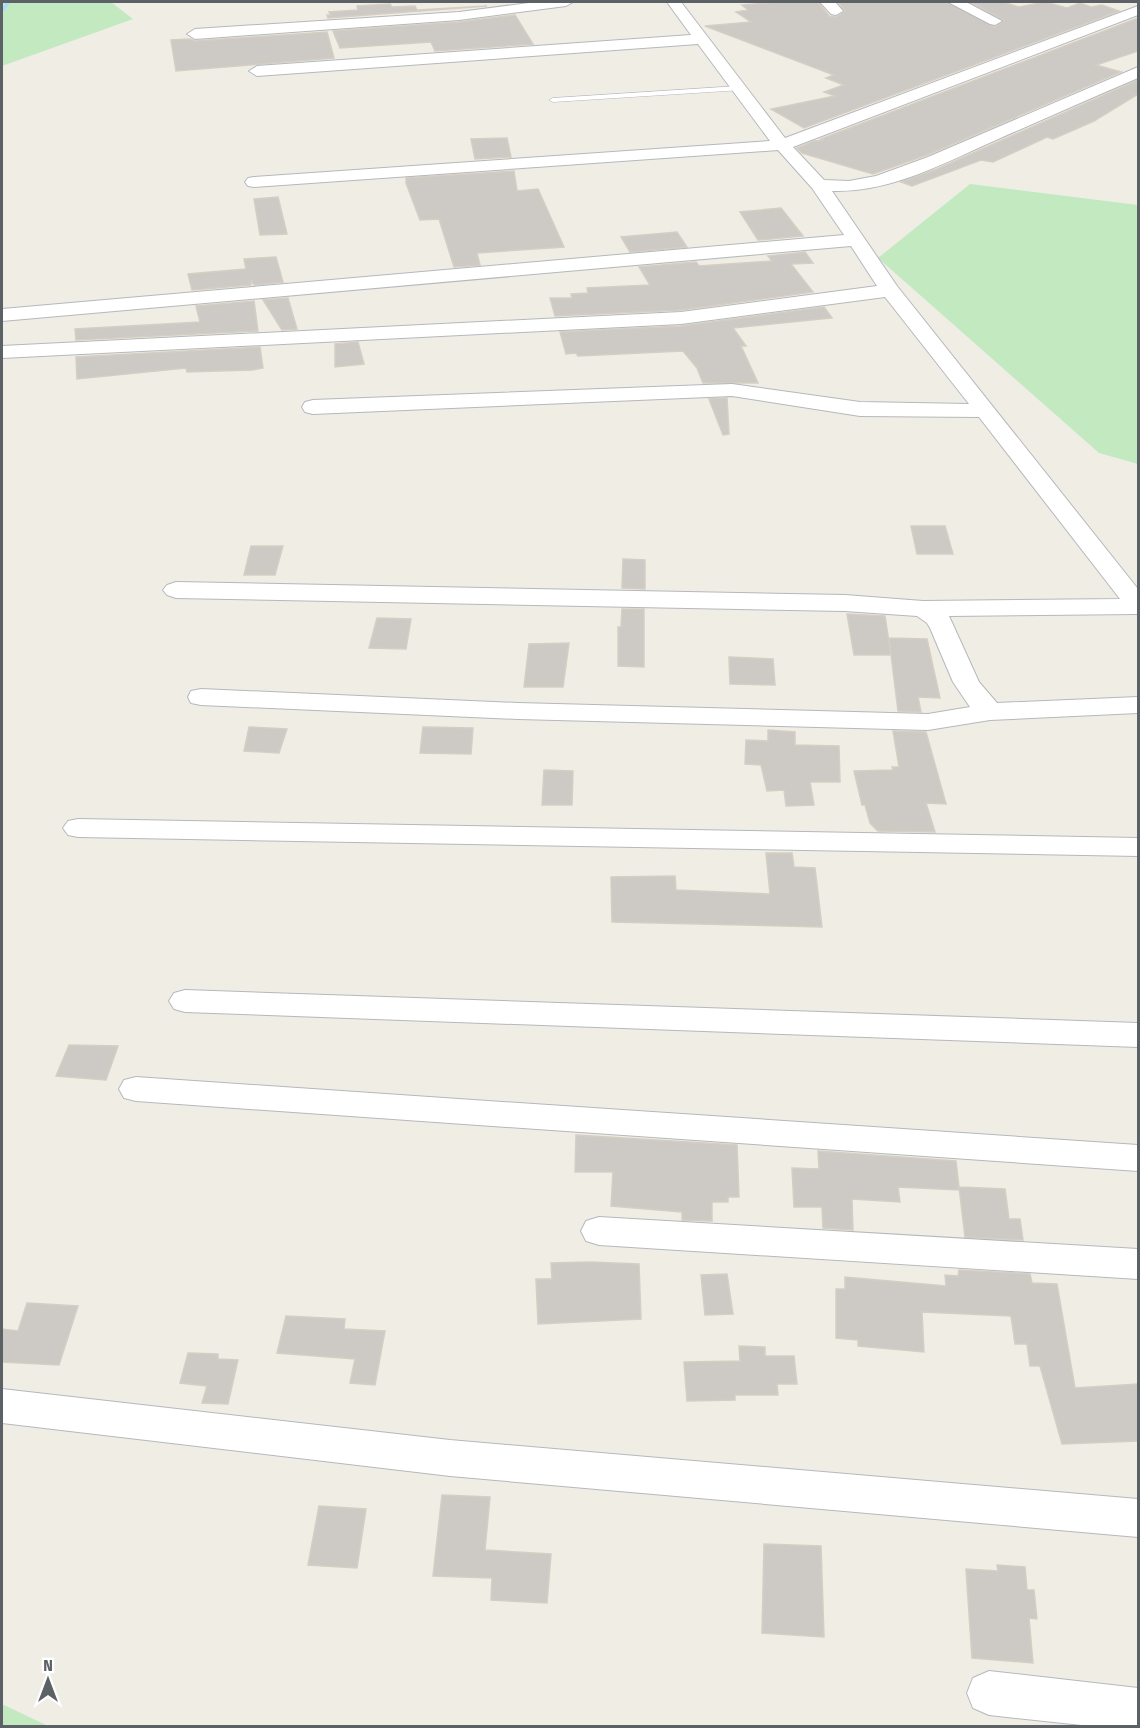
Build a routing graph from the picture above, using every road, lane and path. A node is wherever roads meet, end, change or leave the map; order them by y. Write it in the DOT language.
graph roads {
  1 [pos="566,2"];
  2 [pos="674,2"];
  3 [pos="955,2"];
  4 [pos="1138,10"];
  5 [pos="995,21"];
  6 [pos="195,33"];
  7 [pos="701,39"];
  8 [pos="256,71"];
  9 [pos="1138,72"];
  10 [pos="739,88"];
  11 [pos="553,100"];
  12 [pos="782,145"];
  13 [pos="254,182"];
  14 [pos="819,185"];
  15 [pos="854,240"];
  16 [pos="890,290"];
  17 [pos="2,315"];
  18 [pos="2,352"];
  19 [pos="313,407"];
  20 [pos="985,411"];
  21 [pos="176,590"];
  22 [pos="1138,606"];
  23 [pos="923,609"];
  24 [pos="201,697"];
  25 [pos="1138,705"];
  26 [pos="990,711"];
  27 [pos="78,828"];
  28 [pos="1138,847"];
  29 [pos="185,1001"];
  30 [pos="1138,1035"];
  31 [pos="136,1089"];
  32 [pos="1138,1158"];
  33 [pos="598,1231"];
  34 [pos="1138,1264"];
  35 [pos="2,1406"];
  36 [pos="1138,1518"];
  37 [pos="988,1692"];
  38 [pos="1138,1710"];
  1 -- 6 [label="street"];
  2 -- 7 [label="street"];
  3 -- 5 [label="street"];
  4 -- 12 [label="street"];
  7 -- 8 [label="street"];
  7 -- 10 [label="street"];
  9 -- 14 [label="street"];
  10 -- 11 [label="lane"];
  10 -- 12 [label="street"];
  12 -- 13 [label="street"];
  12 -- 14 [label="street"];
  14 -- 15 [label="street"];
  15 -- 16 [label="street"];
  15 -- 17 [label="street"];
  16 -- 18 [label="street"];
  16 -- 20 [label="street"];
  19 -- 20 [label="street"];
  20 -- 22 [label="street"];
  21 -- 23 [label="street"];
  22 -- 23 [label="street"];
  23 -- 26 [label="street"];
  24 -- 26 [label="street"];
  25 -- 26 [label="street"];
  27 -- 28 [label="street"];
  29 -- 30 [label="street"];
  31 -- 32 [label="street"];
  33 -- 34 [label="street"];
  35 -- 36 [label="street"];
  37 -- 38 [label="street"];
}
